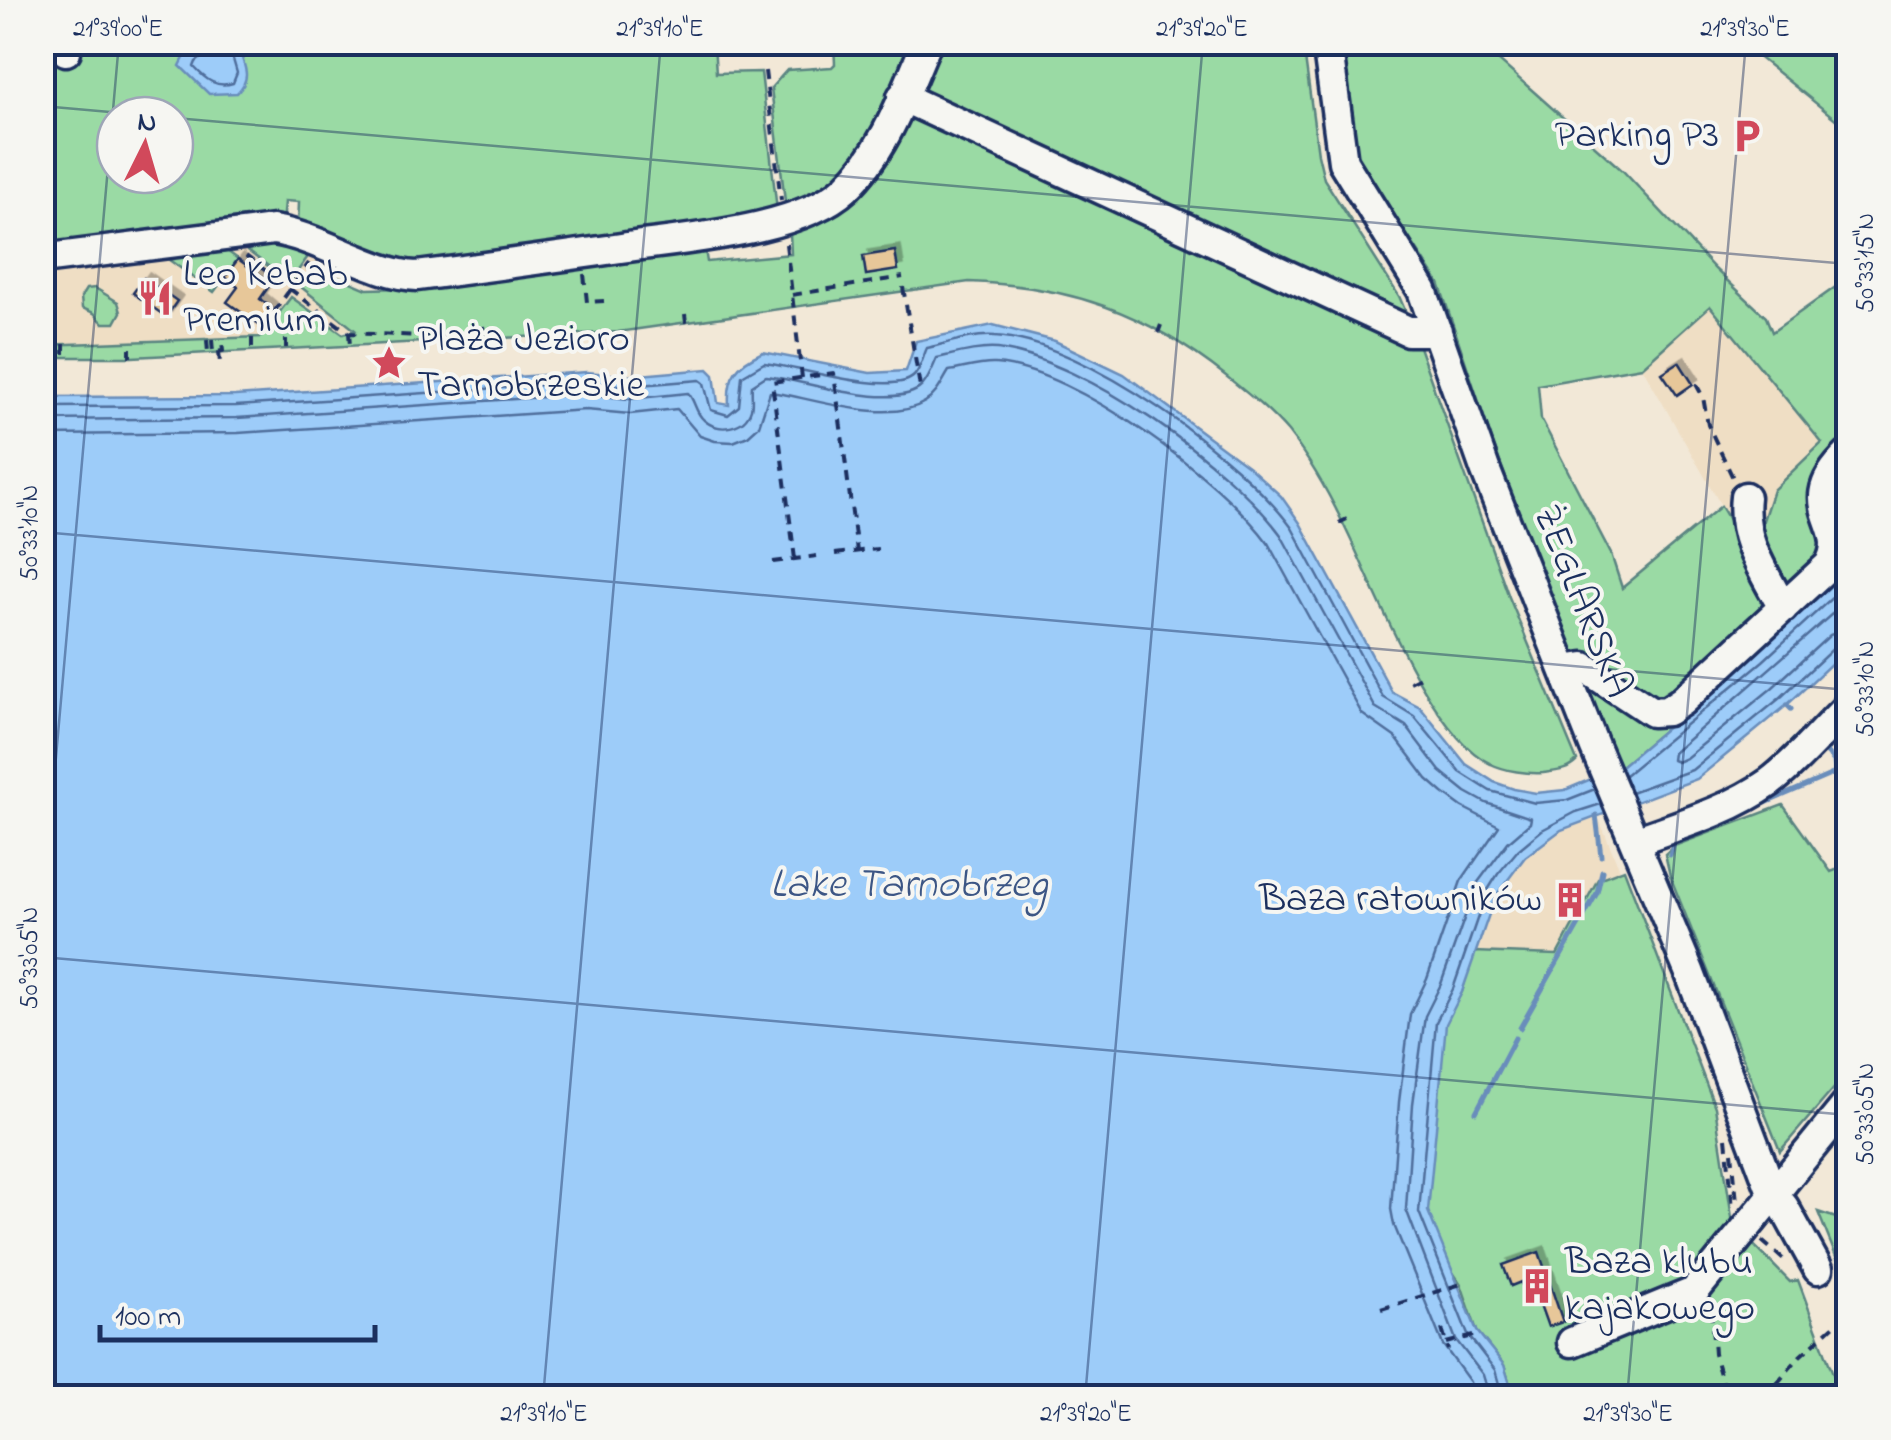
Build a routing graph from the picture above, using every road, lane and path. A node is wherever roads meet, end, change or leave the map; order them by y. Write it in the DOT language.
graph roads {
  1 [pos="926,42"];
  2 [pos="1327,42"];
  3 [pos="765,71"];
  4 [pos="902,97"];
  5 [pos="783,219"];
  6 [pos="218,234"];
  7 [pos="324,243"];
  8 [pos="582,254"];
  9 [pos="42,259"];
  10 [pos="903,278"];
  11 [pos="903,287"];
  12 [pos="290,290"];
  13 [pos="792,295"];
  14 [pos="604,301"];
  15 [pos="685,314"];
  16 [pos="686,323"];
  17 [pos="1161,325"];
  18 [pos="484,326"];
  19 [pos="263,328"];
  20 [pos="1437,331"];
  21 [pos="350,333"];
  22 [pos="1158,333"];
  23 [pos="252,338"];
  24 [pos="484,338"];
  25 [pos="286,339"];
  26 [pos="456,340"];
  27 [pos="222,341"];
  28 [pos="56,344"];
  29 [pos="64,344"];
  30 [pos="350,346"];
  31 [pos="130,348"];
  32 [pos="286,348"];
  33 [pos="220,351"];
  34 [pos="252,351"];
  35 [pos="208,353"];
  36 [pos="64,357"];
  37 [pos="130,357"];
  38 [pos="56,358"];
  39 [pos="220,364"];
  40 [pos="802,378"];
  41 [pos="1696,384"];
  42 [pos="921,393"];
  43 [pos="1848,455"];
  44 [pos="1745,497"];
  45 [pos="1347,519"];
  46 [pos="1338,523"];
  47 [pos="878,549"];
  48 [pos="856,552"];
  49 [pos="836,554"];
  50 [pos="816,556"];
  51 [pos="795,559"];
  52 [pos="773,562"];
  53 [pos="1783,608"];
  54 [pos="1564,670"];
  55 [pos="1420,677"];
  56 [pos="1410,682"];
  57 [pos="1848,706"];
  58 [pos="1632,832"];
  59 [pos="1848,1102"];
  60 [pos="1772,1192"];
  61 [pos="1751,1233"];
  62 [pos="1788,1263"];
  63 [pos="1818,1269"];
  64 [pos="1460,1284"];
  65 [pos="1697,1288"];
  66 [pos="1381,1309"];
  67 [pos="1840,1319"];
  68 [pos="1442,1329"];
  69 [pos="1480,1334"];
  70 [pos="1572,1342"];
  71 [pos="1727,1398"];
  72 [pos="1765,1398"];
  1 -- 4 [label="street"];
  2 -- 20 [label="street, ŻEGLARSKA"];
  3 -- 5 [label="path"];
  4 -- 5 [label="street"];
  4 -- 20 [label="street"];
  5 -- 8 [label="street"];
  5 -- 13 [label="path"];
  6 -- 7 [label="street"];
  6 -- 9 [label="street"];
  6 -- 12 [label="path"];
  7 -- 8 [label="street"];
  7 -- 12 [label="path"];
  8 -- 14 [label="path"];
  10 -- 13 [label="path"];
  11 -- 42 [label="path"];
  12 -- 19 [label="path"];
  12 -- 21 [label="path"];
  13 -- 40 [label="path"];
  15 -- 16 [label="path"];
  17 -- 22 [label="path"];
  18 -- 24 [label="path"];
  20 -- 54 [label="street, ŻEGLARSKA"];
  21 -- 26 [label="path"];
  21 -- 30 [label="path"];
  23 -- 34 [label="path"];
  25 -- 32 [label="path"];
  27 -- 33 [label="path"];
  28 -- 38 [label="path"];
  29 -- 36 [label="path"];
  31 -- 37 [label="path"];
  33 -- 35 [label="path"];
  33 -- 39 [label="path"];
  40 -- 48 [label="path"];
  40 -- 51 [label="path"];
  41 -- 44 [label="path"];
  43 -- 53 [label="street"];
  44 -- 53 [label="street"];
  45 -- 46 [label="path"];
  47 -- 48 [label="path"];
  48 -- 49 [label="path"];
  50 -- 51 [label="path"];
  51 -- 52 [label="path"];
  53 -- 54 [label="street"];
  54 -- 58 [label="street, ŻEGLARSKA"];
  55 -- 56 [label="path"];
  57 -- 58 [label="street"];
  58 -- 60 [label="street, ŻEGLARSKA"];
  59 -- 60 [label="street"];
  60 -- 63 [label="street, ŻEGLARSKA"];
  60 -- 65 [label="street"];
  61 -- 62 [label="path"];
  64 -- 66 [label="path"];
  65 -- 70 [label="street"];
  65 -- 71 [label="path"];
  67 -- 72 [label="path"];
  68 -- 69 [label="path"];
}
